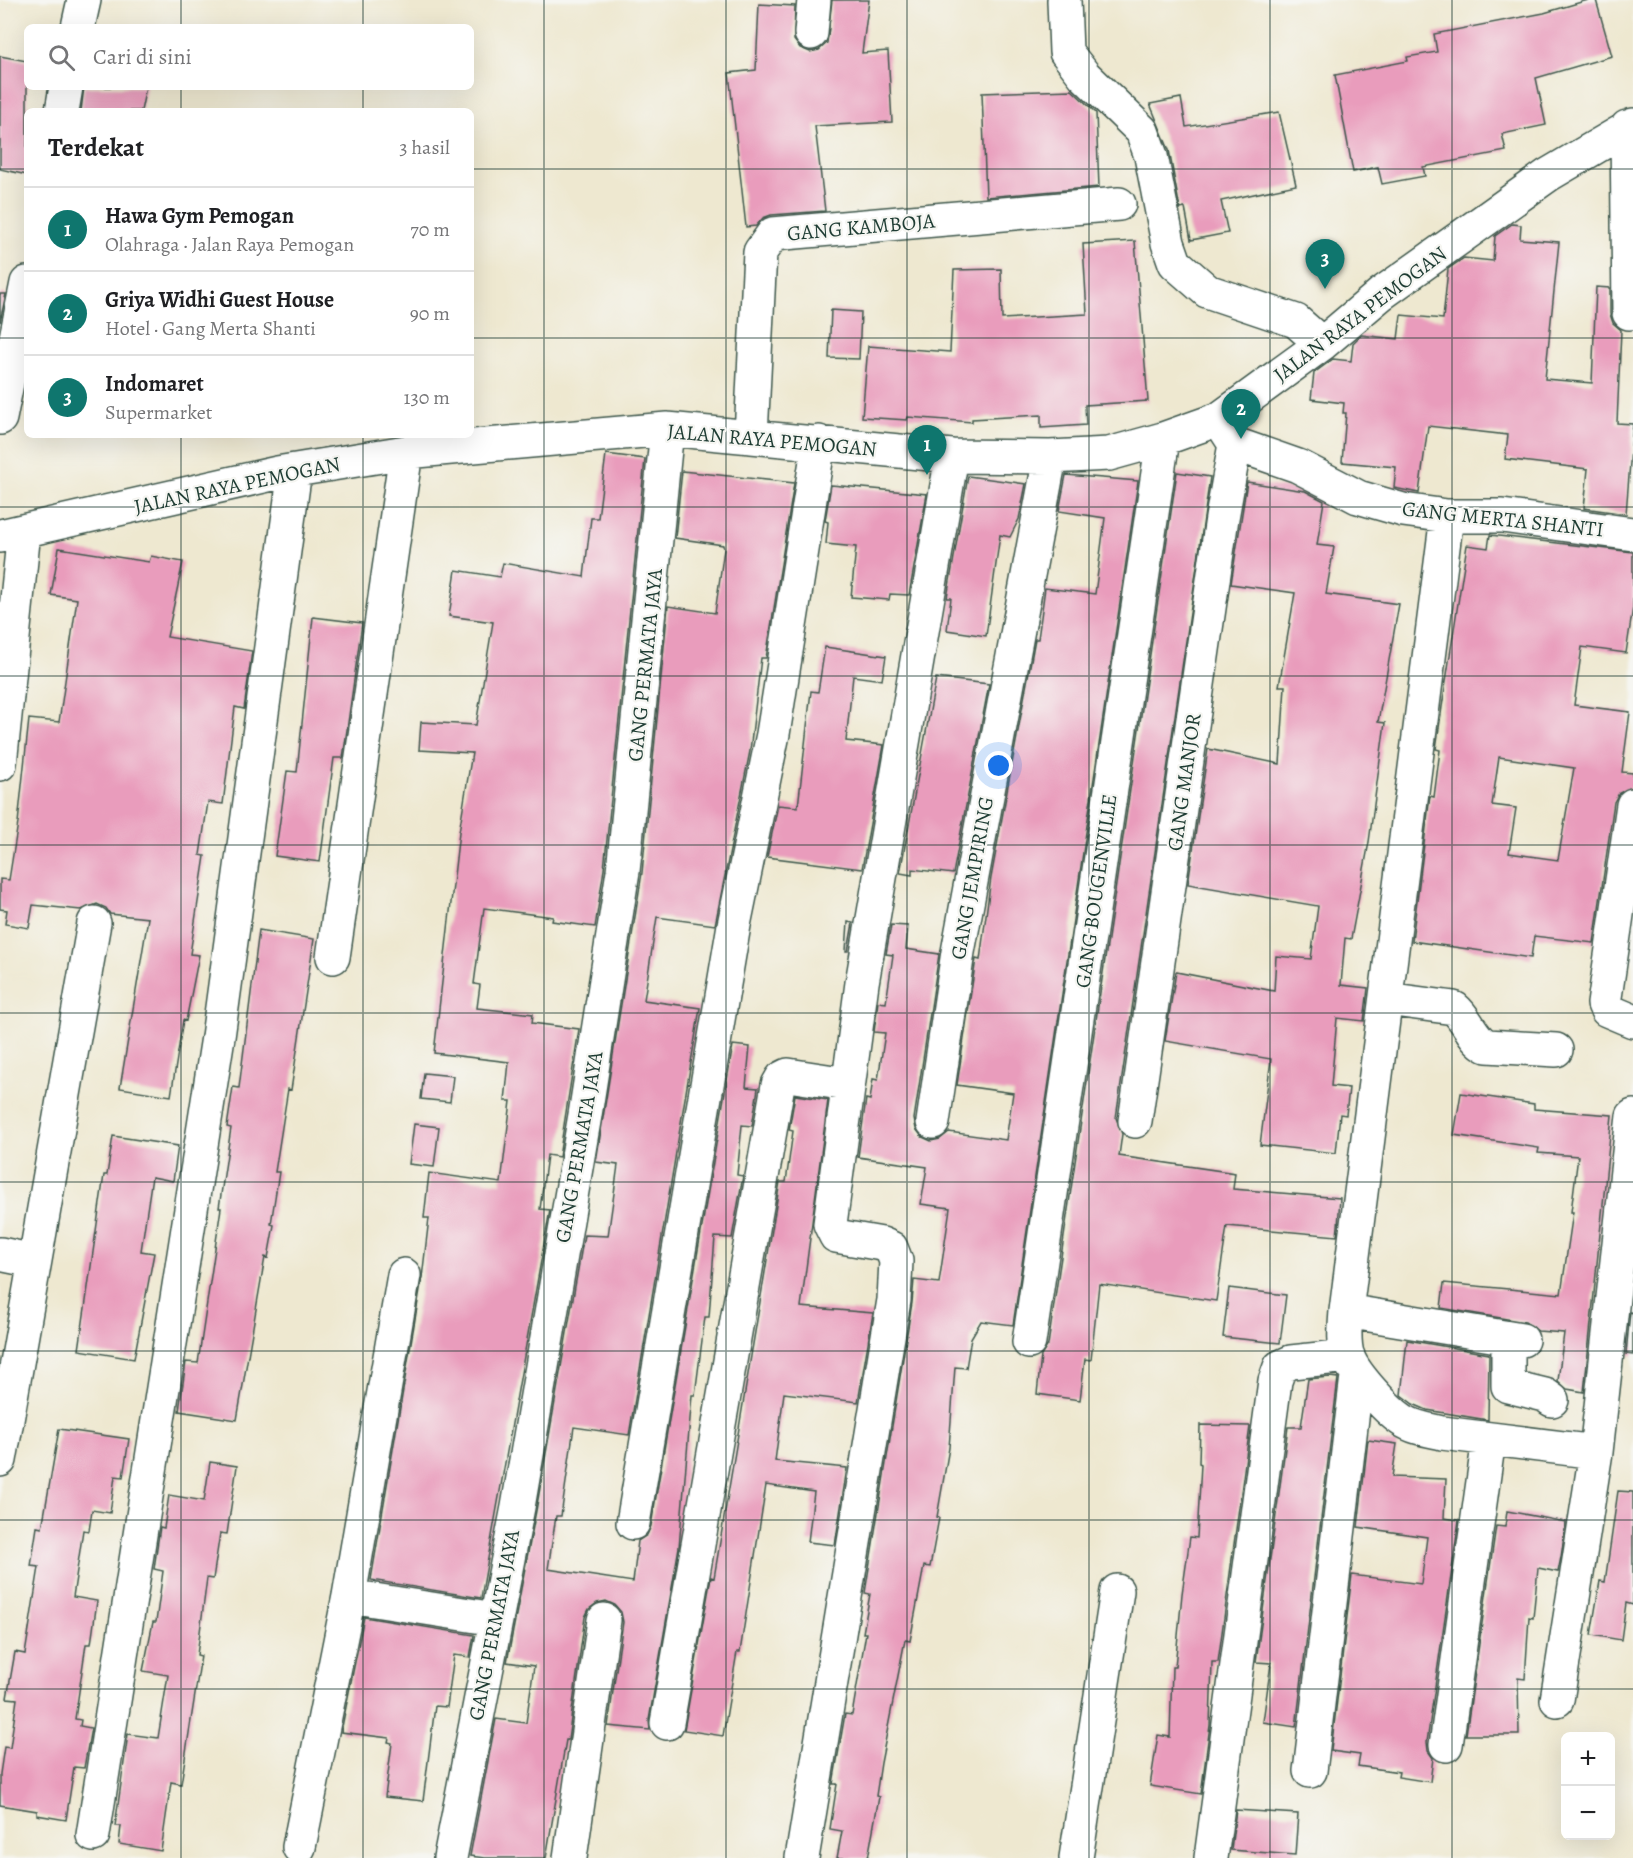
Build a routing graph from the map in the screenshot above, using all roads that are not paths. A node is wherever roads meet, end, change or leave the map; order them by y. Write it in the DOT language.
graph roads {
  1 [pos="84,0"];
  2 [pos="814,0"];
  3 [pos="1064,0"];
  4 [pos="79,24"];
  5 [pos="811,33"];
  6 [pos="66,90"];
  7 [pos="62,108"];
  8 [pos="1630,126"];
  9 [pos="1119,204"];
  10 [pos="24,299"];
  11 [pos="1629,313"];
  12 [pos="1322,344"];
  13 [pos="0,418"];
  14 [pos="667,429"];
  15 [pos="1227,431"];
  16 [pos="751,436"];
  17 [pos="1163,439"];
  18 [pos="819,442"];
  19 [pos="406,452"];
  20 [pos="952,456"];
  21 [pos="1050,457"];
  22 [pos="295,470"];
  23 [pos="1447,516"];
  24 [pos="12,533"];
  25 [pos="1633,534"];
  26 [pos="0,764"];
  27 [pos="1633,805"];
  28 [pos="94,923"];
  29 [pos="333,957"];
  30 [pos="1386,999"];
  31 [pos="1633,1022"];
  32 [pos="1556,1050"];
  33 [pos="847,1084"];
  34 [pos="1633,1116"];
  35 [pos="1135,1121"];
  36 [pos="933,1122"];
  37 [pos="0,1254"];
  38 [pos="34,1261"];
  39 [pos="404,1275"];
  40 [pos="1346,1311"];
  41 [pos="1029,1342"];
  42 [pos="1352,1366"];
  43 [pos="1552,1400"];
  44 [pos="1489,1439"];
  45 [pos="1596,1452"];
  46 [pos="0,1460"];
  47 [pos="633,1523"];
  48 [pos="1117,1591"];
  49 [pos="349,1596"];
  50 [pos="495,1619"];
  51 [pos="604,1620"];
  52 [pos="1557,1700"];
  53 [pos="667,1723"];
  54 [pos="1446,1745"];
  55 [pos="1310,1771"];
  56 [pos="93,1835"];
  57 [pos="299,1847"];
  58 [pos="450,1858"];
  59 [pos="570,1858"];
  60 [pos="802,1858"];
  61 [pos="1076,1858"];
  62 [pos="1211,1858"];
  1 -- 4 [label="street"];
  2 -- 5 [label="street"];
  3 -- 12 [label="street"];
  6 -- 7 [label="street"];
  8 -- 11 [label="street"];
  8 -- 12 [label="street, JALAN RAYA PEMOGAN"];
  9 -- 16 [label="street, GANG KAMBOJA"];
  10 -- 13 [label="street"];
  12 -- 15 [label="street, JALAN RAYA PEMOGAN"];
  14 -- 16 [label="street, JALAN RAYA PEMOGAN"];
  14 -- 19 [label="street, JALAN RAYA PEMOGAN"];
  14 -- 50 [label="street, GANG PERMATA JAYA"];
  15 -- 17 [label="street, JALAN RAYA PEMOGAN"];
  15 -- 23 [label="street, GANG MERTA SHANTI"];
  15 -- 35 [label="street, GANG MANJOR"];
  16 -- 18 [label="street, JALAN RAYA PEMOGAN"];
  17 -- 21 [label="street, JALAN RAYA PEMOGAN"];
  17 -- 41 [label="street, GANG BOUGENVILLE"];
  18 -- 20 [label="street, JALAN RAYA PEMOGAN"];
  18 -- 47 [label="street"];
  19 -- 22 [label="street, JALAN RAYA PEMOGAN"];
  19 -- 29 [label="street"];
  20 -- 21 [label="street, JALAN RAYA PEMOGAN"];
  20 -- 33 [label="street"];
  21 -- 36 [label="street, GANG JEMPIRING"];
  22 -- 24 [label="street, JALAN RAYA PEMOGAN"];
  22 -- 56 [label="street"];
  23 -- 25 [label="street, GANG MERTA SHANTI"];
  23 -- 30 [label="street"];
  24 -- 26 [label="street"];
  27 -- 31 [label="street"];
  28 -- 38 [label="street"];
  30 -- 32 [label="street"];
  30 -- 40 [label="street"];
  33 -- 53 [label="street"];
  33 -- 60 [label="street"];
  34 -- 45 [label="street"];
  37 -- 38 [label="street"];
  38 -- 46 [label="street"];
  39 -- 49 [label="street"];
  40 -- 42 [label="street"];
  40 -- 43 [label="street"];
  42 -- 44 [label="street"];
  42 -- 55 [label="street"];
  42 -- 62 [label="street"];
  44 -- 45 [label="street"];
  44 -- 54 [label="street"];
  45 -- 52 [label="street"];
  48 -- 61 [label="street"];
  49 -- 50 [label="street"];
  49 -- 57 [label="street"];
  50 -- 58 [label="street, GANG PERMATA JAYA"];
  51 -- 59 [label="street"];
}
